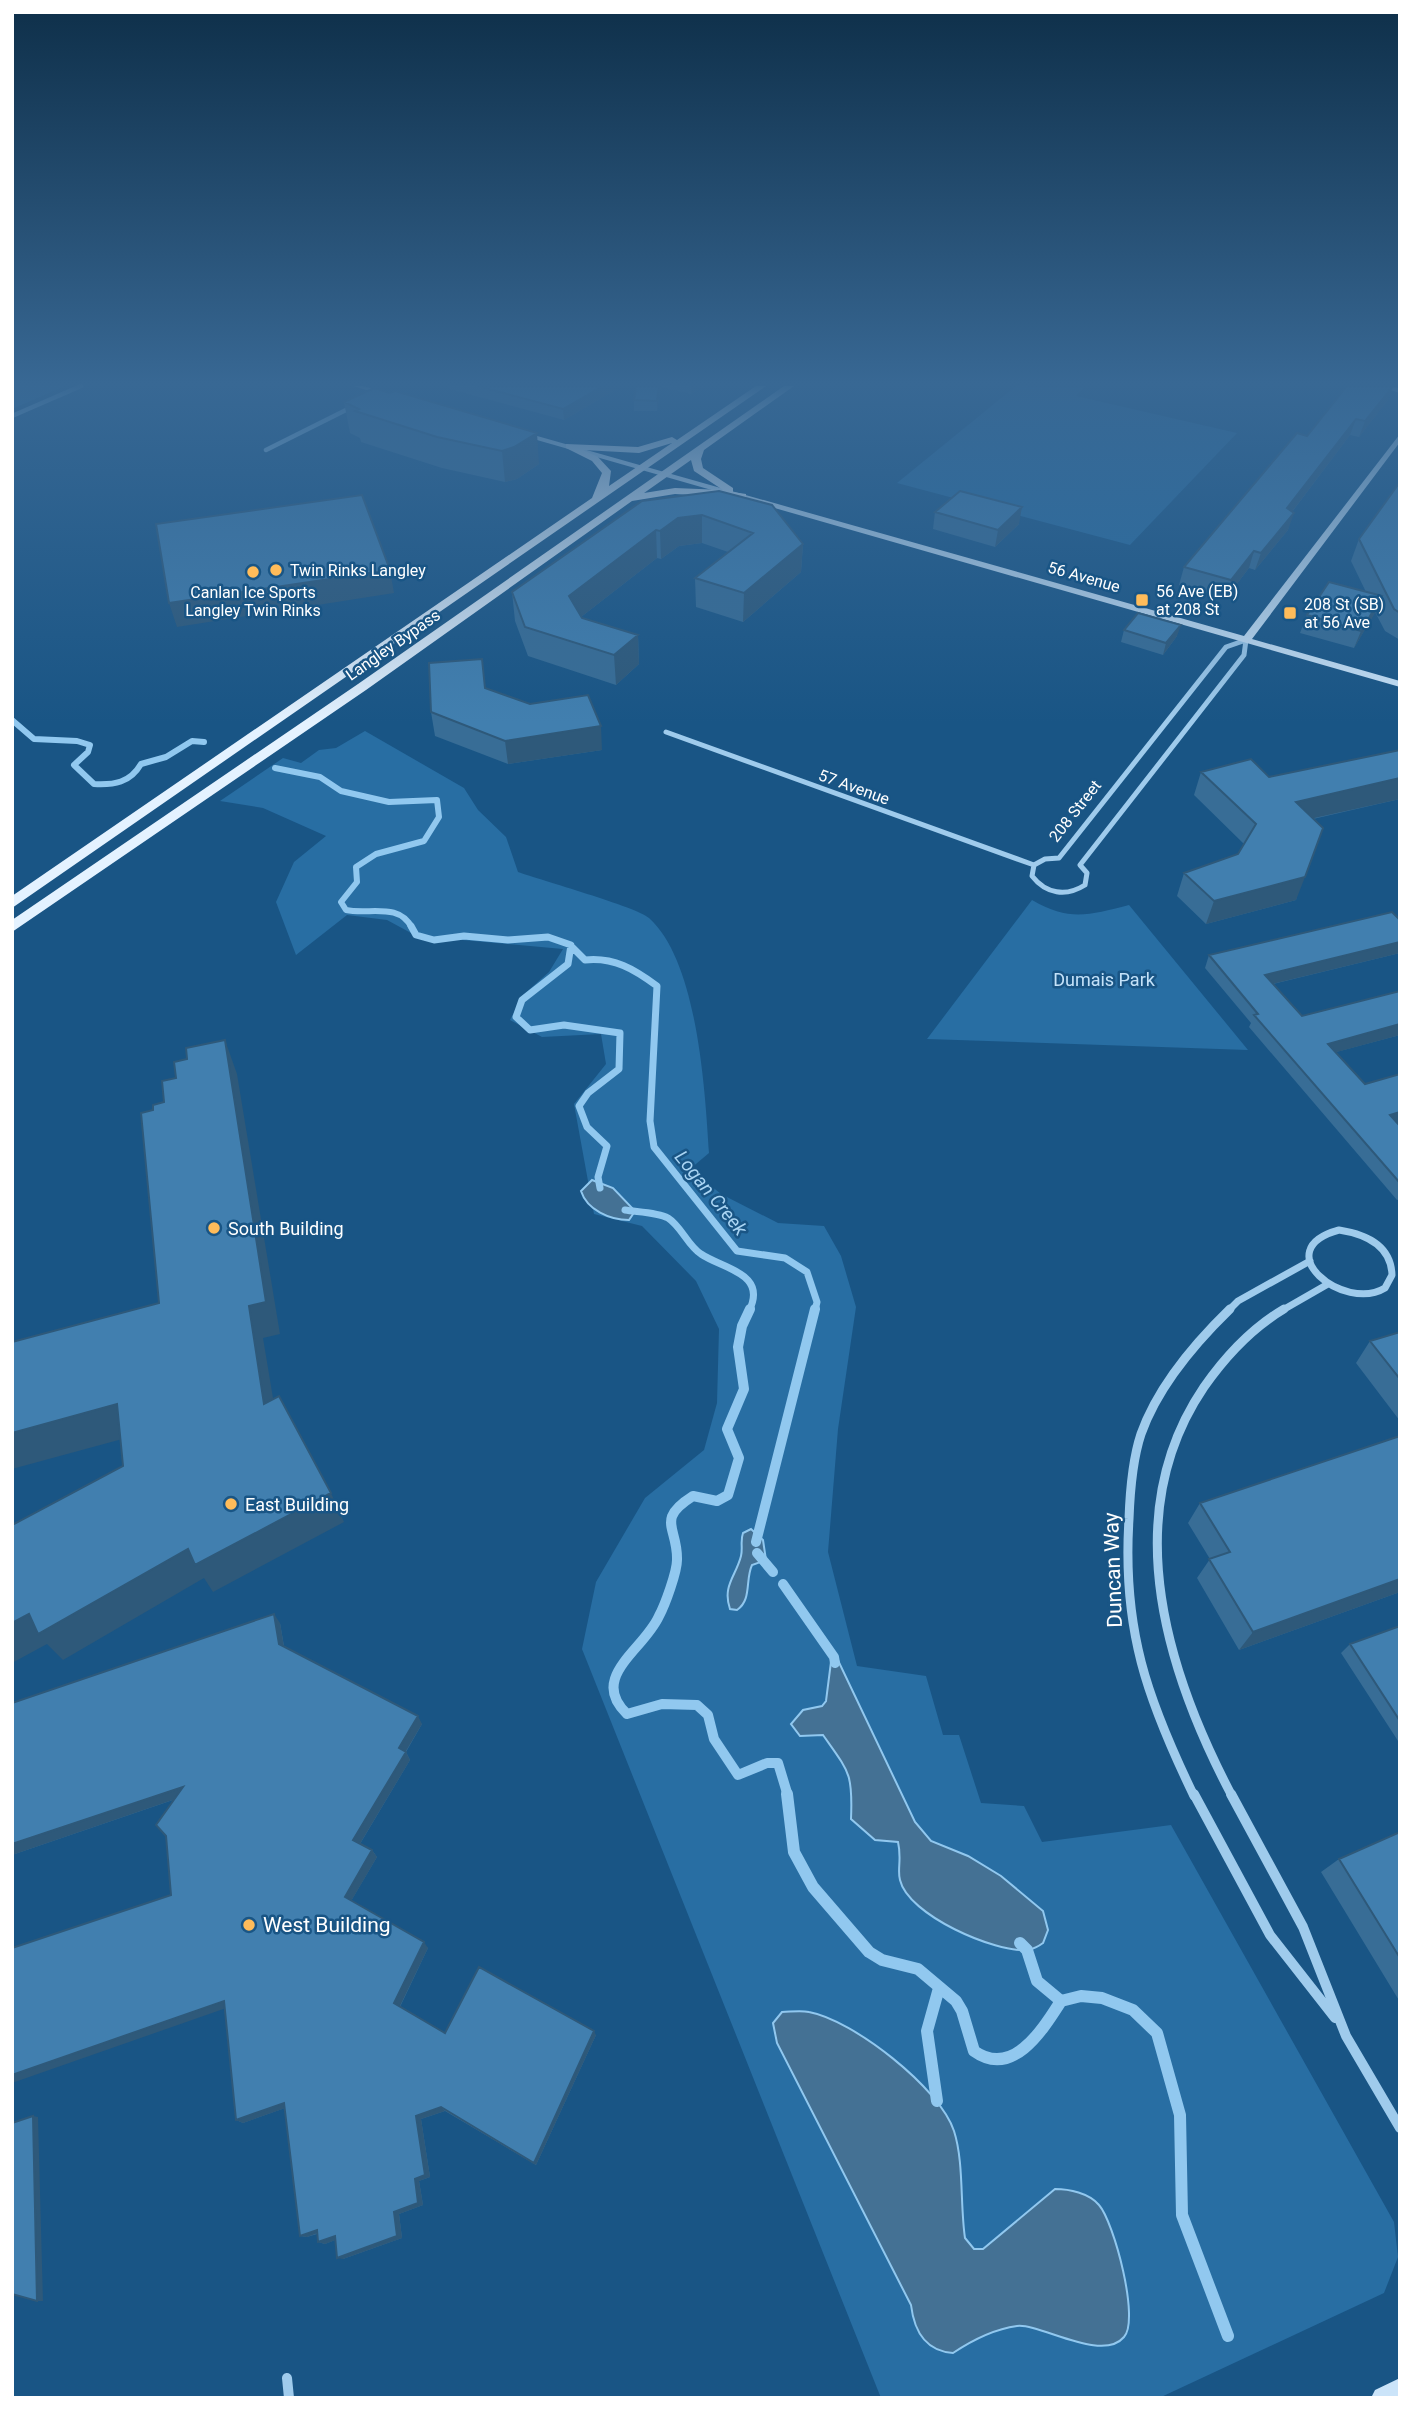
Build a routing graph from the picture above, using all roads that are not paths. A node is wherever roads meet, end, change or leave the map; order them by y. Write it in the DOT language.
graph roads {
  1 [pos="629,498"];
  2 [pos="636,498"];
  3 [pos="751,498"];
  4 [pos="1353,498"];
  5 [pos="594,500"];
  6 [pos="617,507"];
  7 [pos="1246,640"];
  8 [pos="1400,684"];
  9 [pos="666,732"];
  10 [pos="1034,865"];
  11 [pos="12,903"];
  12 [pos="12,928"];
  13 [pos="1310,1261"];
  14 [pos="1328,1284"];
  15 [pos="1340,2024"];
  16 [pos="1400,2128"];
  17 [pos="287,2378"];
  18 [pos="1400,2390"];
  19 [pos="289,2398"];
  20 [pos="1383,2398"];
  1 -- 6 [label="main road, Langley Bypass"];
  2 -- 6 [label="main road"];
  3 -- 7 [label="main road, 56 Avenue"];
  4 -- 7 [label="main road, 208 Street"];
  5 -- 11 [label="main road, Langley Bypass"];
  6 -- 12 [label="main road, Langley Bypass"];
  7 -- 8 [label="main road, 56 Avenue"];
  7 -- 10 [label="street, 208 Street"];
  7 -- 10 [label="street, 208 Street"];
  9 -- 10 [label="street, 57 Avenue"];
  13 -- 14 [label="street"];
  13 -- 14 [label="street"];
  13 -- 15 [label="street, Duncan Way"];
  14 -- 15 [label="street, Duncan Way"];
  15 -- 16 [label="street, Duncan Way"];
  17 -- 19 [label="street"];
  18 -- 20 [label="main road"];
}
